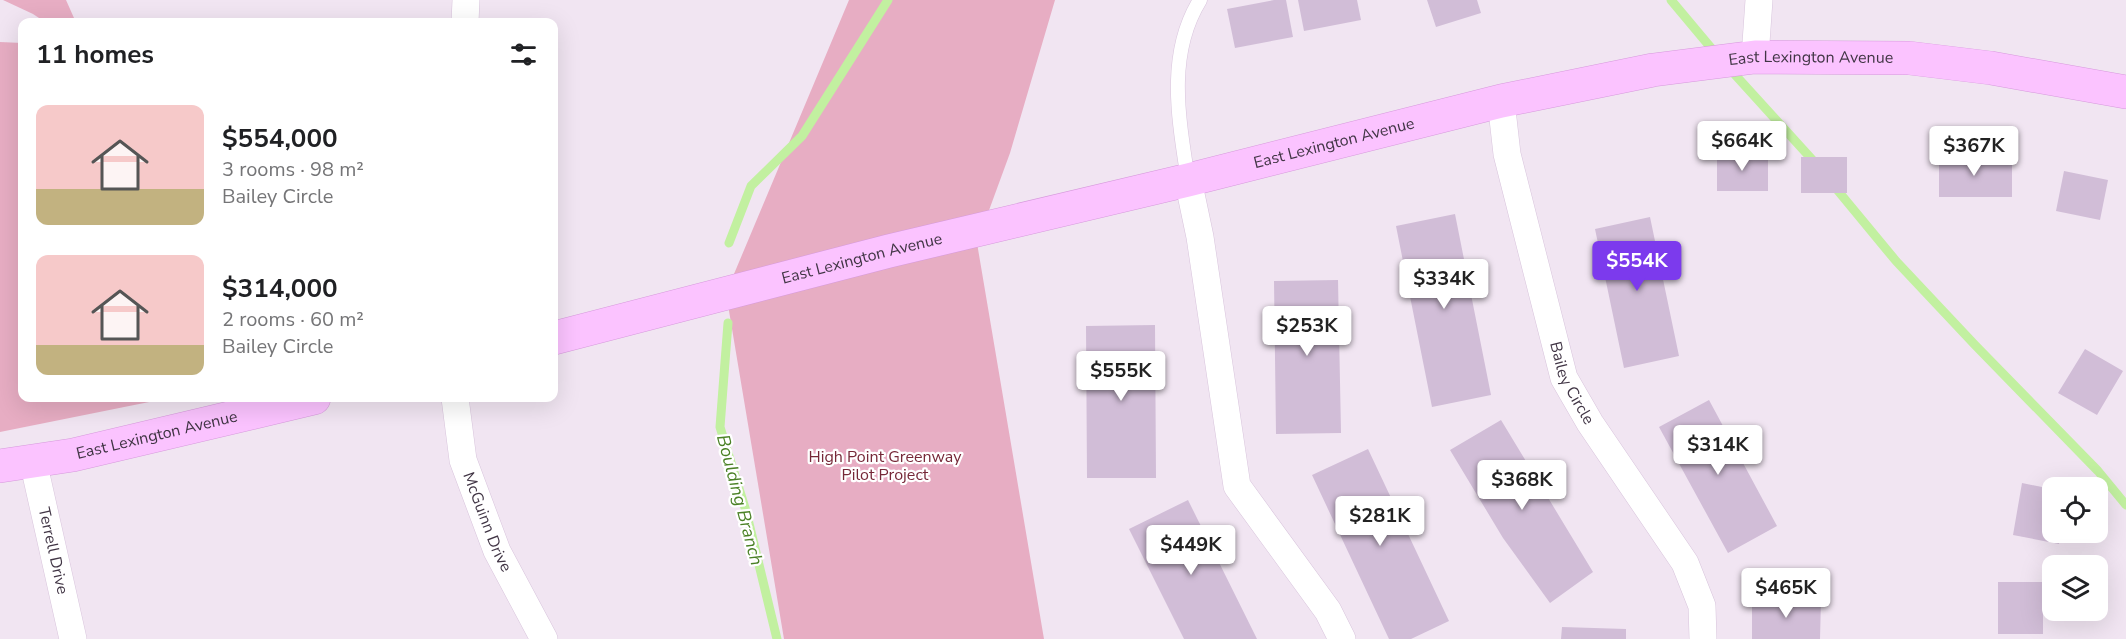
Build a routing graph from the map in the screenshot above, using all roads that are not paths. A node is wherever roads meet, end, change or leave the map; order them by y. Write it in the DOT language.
graph roads {
  1 [pos="466,0"];
  2 [pos="1200,0"];
  3 [pos="1759,0"];
  4 [pos="465,18"];
  5 [pos="1755,57"];
  6 [pos="2126,92"];
  7 [pos="1501,101"];
  8 [pos="1188,180"];
  9 [pos="558,337"];
  10 [pos="297,402"];
  11 [pos="455,402"];
  12 [pos="33,461"];
  13 [pos="0,466"];
  14 [pos="73,639"];
  15 [pos="544,639"];
  16 [pos="1342,639"];
  17 [pos="1703,639"];
  1 -- 4 [label="street"];
  2 -- 8 [label="lane"];
  3 -- 5 [label="street"];
  5 -- 6 [label="main road, East Lexington Avenue"];
  5 -- 7 [label="main road, East Lexington Avenue"];
  7 -- 8 [label="main road, East Lexington Avenue"];
  7 -- 17 [label="street, Bailey Circle"];
  8 -- 9 [label="main road, East Lexington Avenue"];
  8 -- 16 [label="street"];
  10 -- 12 [label="main road, East Lexington Avenue"];
  11 -- 15 [label="street, McGuinn Drive"];
  12 -- 13 [label="main road, East Lexington Avenue"];
  12 -- 14 [label="street, Terrell Drive"];
}
